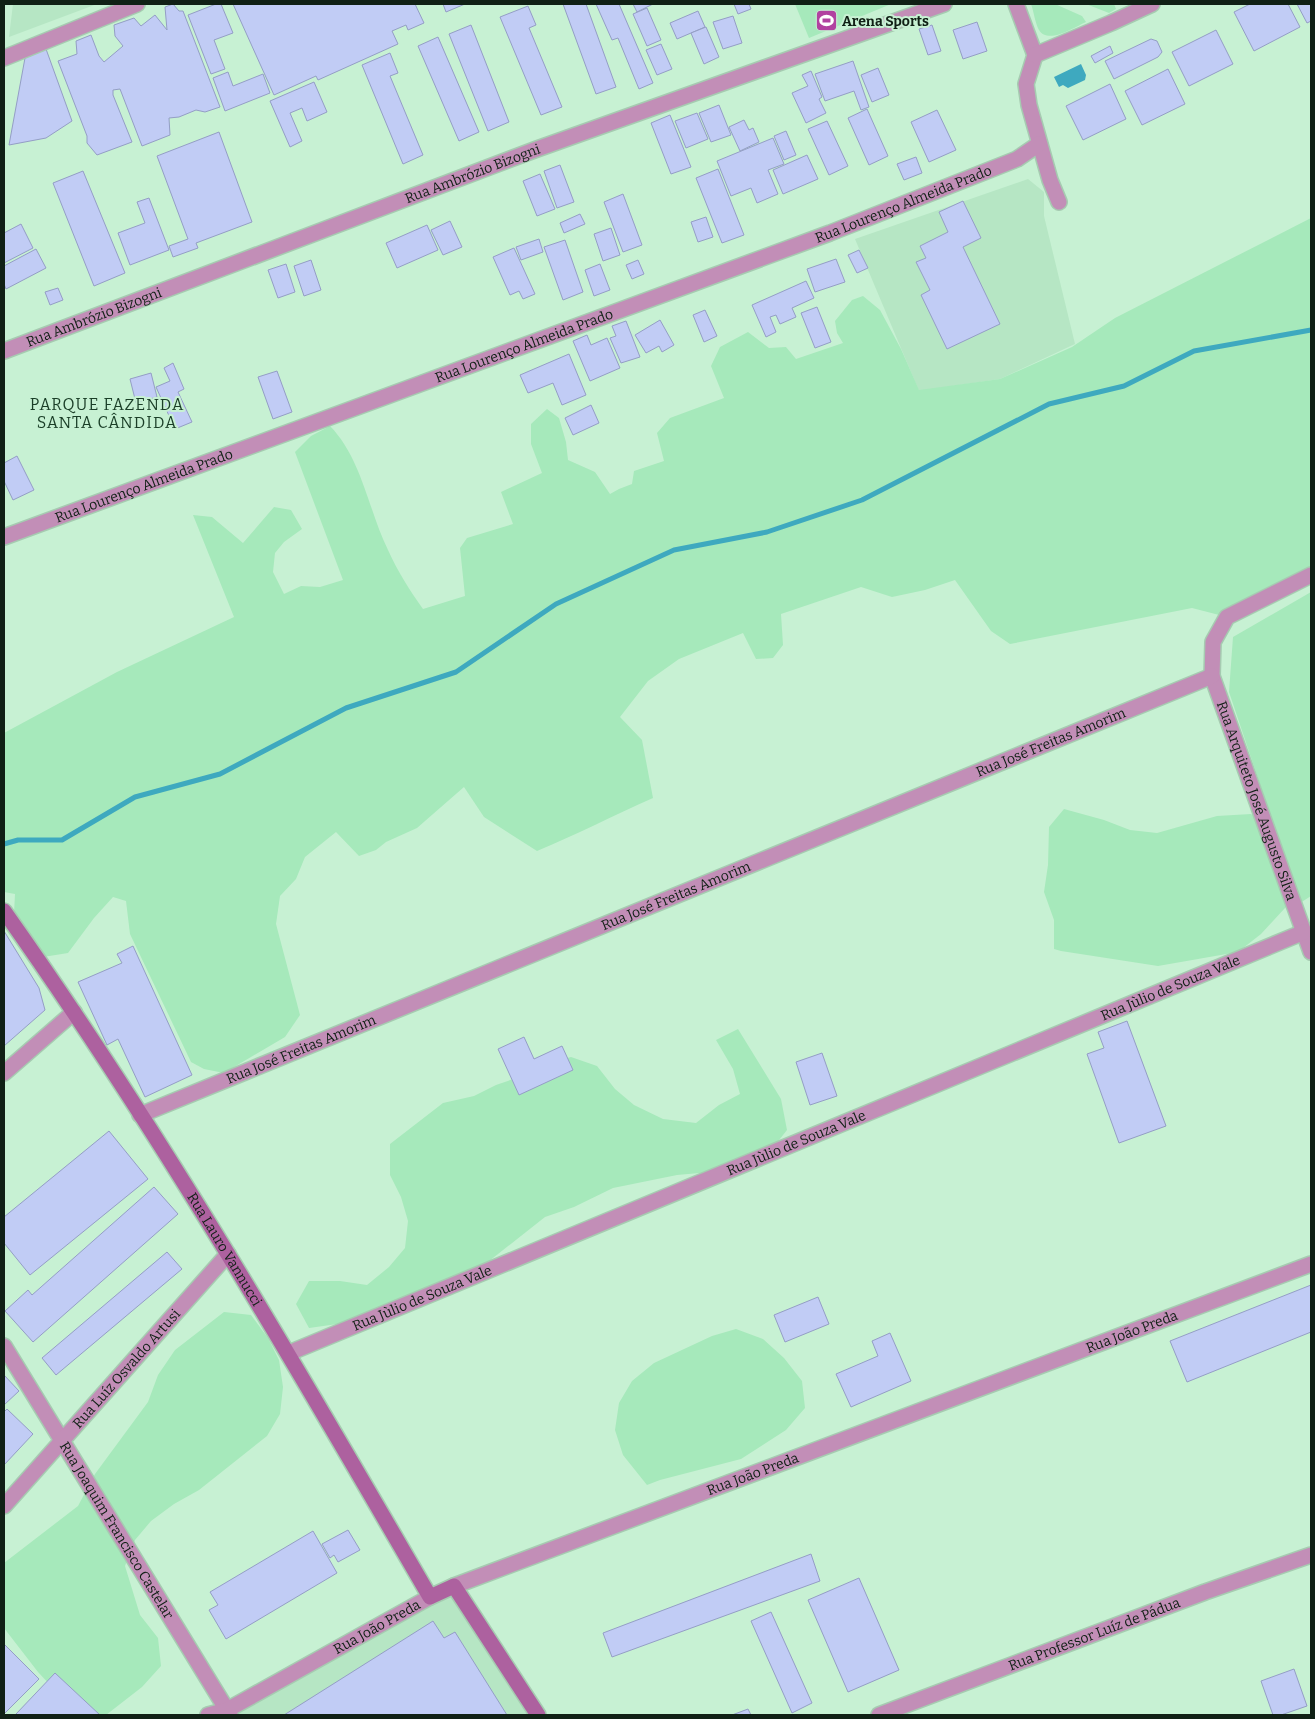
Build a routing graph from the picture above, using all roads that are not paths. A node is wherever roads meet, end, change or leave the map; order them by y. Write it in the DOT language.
graph roads {
  1 [pos="137,4"];
  2 [pos="944,4"];
  3 [pos="1016,4"];
  4 [pos="1152,4"];
  5 [pos="1035,55"];
  6 [pos="4,58"];
  7 [pos="1039,144"];
  8 [pos="1059,202"];
  9 [pos="4,351"];
  10 [pos="4,537"];
  11 [pos="1311,575"];
  12 [pos="1212,676"];
  13 [pos="4,911"];
  14 [pos="1304,932"];
  15 [pos="1311,952"];
  16 [pos="74,1012"];
  17 [pos="4,1073"];
  18 [pos="140,1115"];
  19 [pos="228,1254"];
  20 [pos="1311,1264"];
  21 [pos="4,1346"];
  22 [pos="289,1353"];
  23 [pos="63,1441"];
  24 [pos="4,1506"];
  25 [pos="1311,1555"];
  26 [pos="454,1586"];
  27 [pos="430,1597"];
  28 [pos="228,1713"];
  29 [pos="208,1715"];
  30 [pos="538,1715"];
  31 [pos="879,1715"];
  1 -- 6 [label="street"];
  2 -- 9 [label="street, Rua Ambrózio Bizogni"];
  3 -- 5 [label="street"];
  4 -- 5 [label="street"];
  5 -- 7 [label="street"];
  7 -- 8 [label="street"];
  7 -- 10 [label="street, Rua Lourenço Almeida Prado"];
  11 -- 12 [label="street"];
  12 -- 14 [label="street, Rua Arquiteto José Augusto Silva"];
  12 -- 18 [label="street, Rua José Freitas Amorim"];
  13 -- 16 [label="street, Rua Lauro Vannucci"];
  14 -- 15 [label="street, Rua Arquiteto José Augusto Silva"];
  14 -- 22 [label="street, Rua Jùlio de Souza Vale"];
  16 -- 17 [label="street"];
  16 -- 18 [label="street, Rua Lauro Vannucci"];
  18 -- 19 [label="street, Rua Lauro Vannucci"];
  19 -- 22 [label="street, Rua Lauro Vannucci"];
  19 -- 23 [label="street, Rua Luíz Osvaldo Artusi"];
  20 -- 26 [label="street, Rua João Preda"];
  21 -- 23 [label="street, Rua Joaquim Francisco Castelar"];
  22 -- 27 [label="street, Rua Lauro Vannucci"];
  23 -- 24 [label="street, Rua Luíz Osvaldo Artusi"];
  23 -- 28 [label="street, Rua Joaquim Francisco Castelar"];
  25 -- 31 [label="street, Rua Professor Luíz de Pádua"];
  26 -- 27 [label="street, Rua João Preda"];
  26 -- 30 [label="street"];
  27 -- 28 [label="street, Rua João Preda"];
  28 -- 29 [label="street, Rua João Preda"];
}
